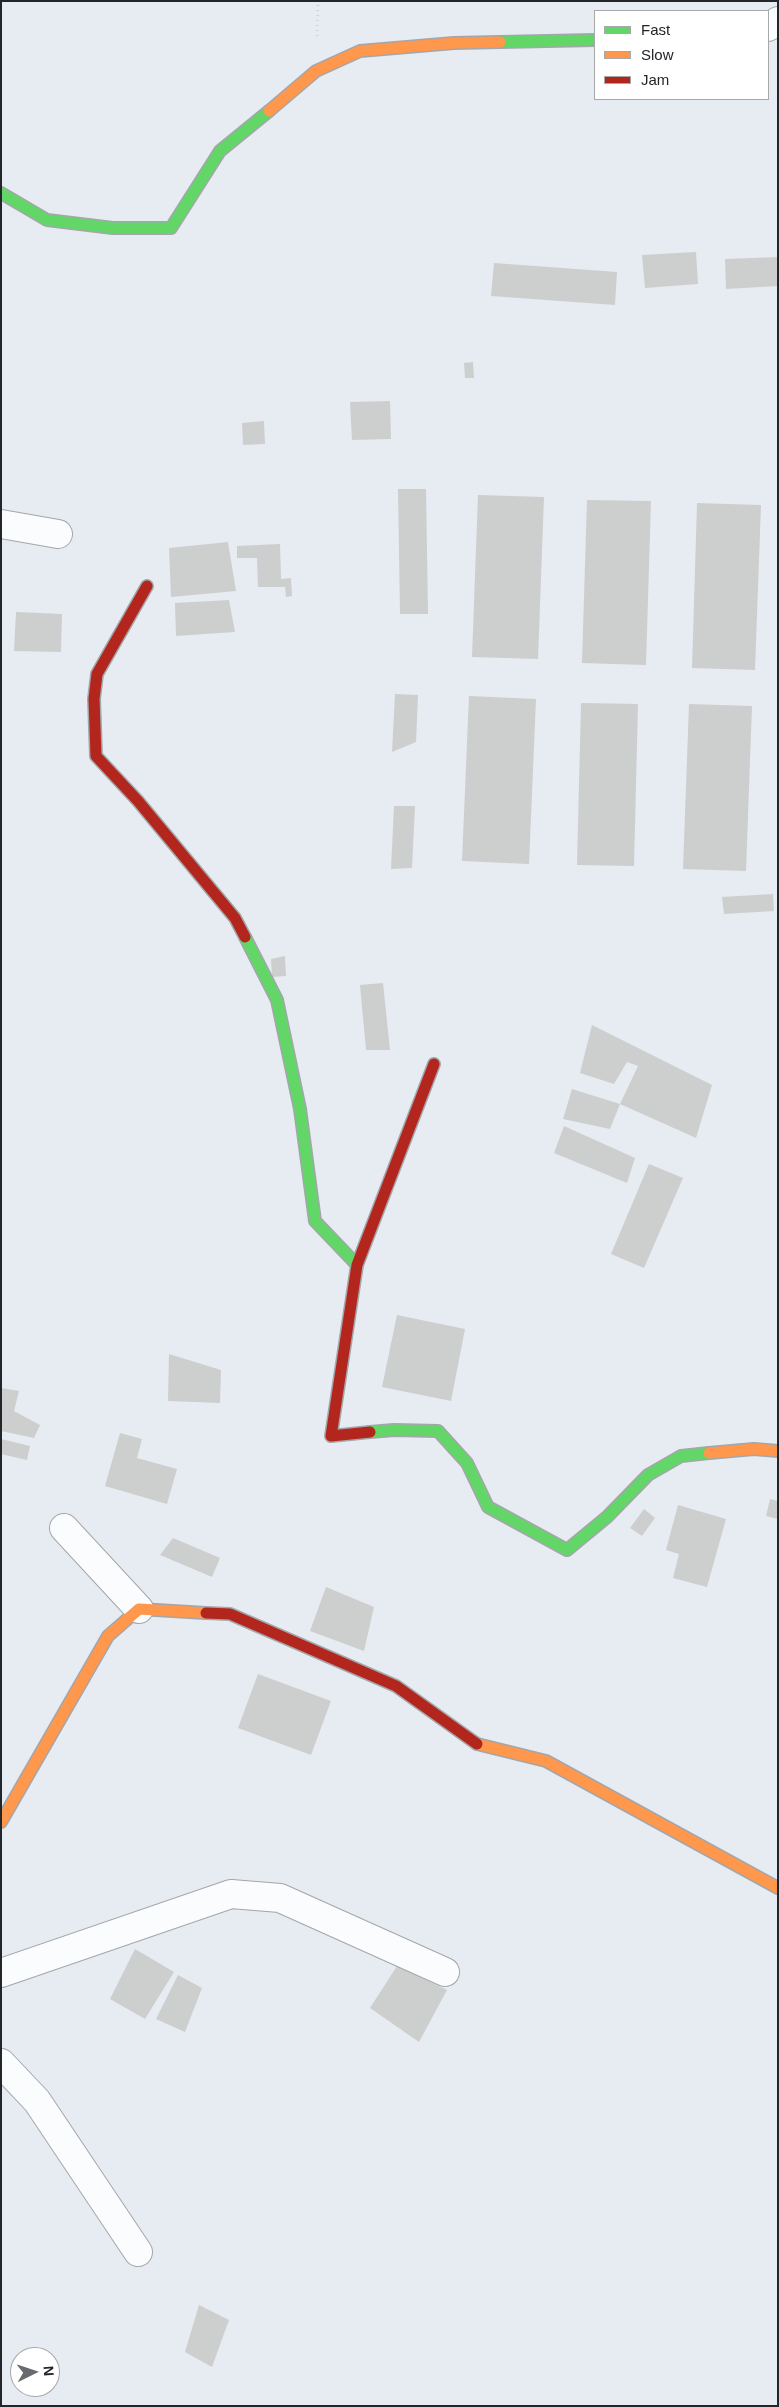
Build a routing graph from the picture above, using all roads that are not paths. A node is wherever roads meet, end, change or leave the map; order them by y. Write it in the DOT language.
graph roads {
  1 [pos="594,40"];
  2 [pos="1,193"];
  3 [pos="1,524"];
  4 [pos="58,534"];
  5 [pos="147,586"];
  6 [pos="434,1064"];
  7 [pos="357,1265"];
  8 [pos="778,1452"];
  9 [pos="64,1528"];
  10 [pos="139,1609"];
  11 [pos="1,1822"];
  12 [pos="778,1888"];
  13 [pos="445,1972"];
  14 [pos="1,1974"];
  15 [pos="1,2063"];
  16 [pos="138,2252"];
  1 -- 2 [label="street"];
  3 -- 4 [label="street"];
  5 -- 7 [label="street"];
  6 -- 7 [label="street"];
  7 -- 8 [label="street"];
  9 -- 10 [label="street"];
  10 -- 11 [label="street"];
  10 -- 12 [label="street"];
  13 -- 14 [label="street"];
  15 -- 16 [label="street"];
}
